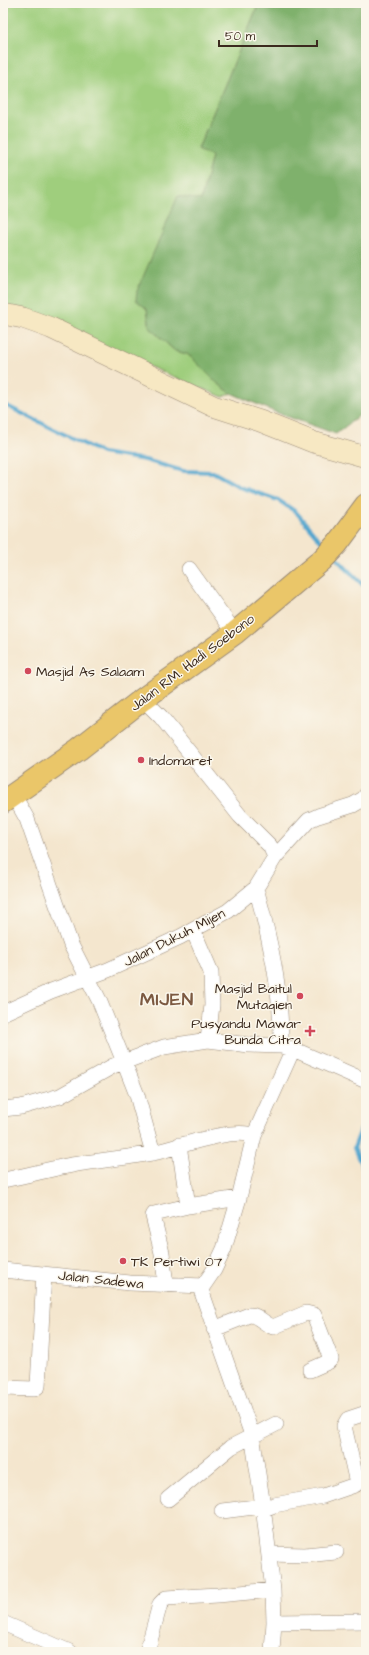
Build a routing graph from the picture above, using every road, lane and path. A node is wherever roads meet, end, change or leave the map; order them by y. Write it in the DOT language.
graph roads {
  1 [pos="3,314"];
  2 [pos="366,457"];
  3 [pos="365,510"];
  4 [pos="189,569"];
  5 [pos="235,633"];
  6 [pos="143,699"];
  7 [pos="366,795"];
  8 [pos="8,798"];
  9 [pos="275,857"];
  10 [pos="256,888"];
  11 [pos="194,930"];
  12 [pos="87,976"];
  13 [pos="3,1013"];
  14 [pos="208,1040"];
  15 [pos="287,1047"];
  16 [pos="124,1062"];
  17 [pos="366,1081"];
  18 [pos="3,1109"];
  19 [pos="254,1136"];
  20 [pos="179,1145"];
  21 [pos="153,1153"];
  22 [pos="3,1180"];
  23 [pos="240,1198"];
  24 [pos="188,1206"];
  25 [pos="3,1270"];
  26 [pos="44,1274"];
  27 [pos="166,1285"];
  28 [pos="200,1287"];
  29 [pos="214,1329"];
  30 [pos="310,1370"];
  31 [pos="4,1388"];
  32 [pos="366,1413"];
  33 [pos="276,1424"];
  34 [pos="252,1435"];
  35 [pos="168,1499"];
  36 [pos="263,1508"];
  37 [pos="222,1511"];
  38 [pos="336,1552"];
  39 [pos="269,1554"];
  40 [pos="273,1590"];
  41 [pos="366,1621"];
  42 [pos="274,1622"];
  43 [pos="3,1623"];
  44 [pos="70,1652"];
  45 [pos="147,1652"];
  46 [pos="272,1652"];
  1 -- 2 [label="main road"];
  3 -- 5 [label="main road, Jalan RM. Hadi Soebono"];
  4 -- 5 [label="street"];
  5 -- 6 [label="main road, Jalan RM. Hadi Soebono"];
  6 -- 8 [label="main road, Jalan RM. Hadi Soebono"];
  6 -- 9 [label="street"];
  7 -- 9 [label="street, Jalan Dukuh Mijen"];
  8 -- 12 [label="street"];
  9 -- 10 [label="street, Jalan Dukuh Mijen"];
  10 -- 11 [label="street, Jalan Dukuh Mijen"];
  10 -- 15 [label="street"];
  11 -- 12 [label="street, Jalan Dukuh Mijen"];
  11 -- 14 [label="street"];
  12 -- 13 [label="street, Jalan Dukuh Mijen"];
  12 -- 16 [label="street"];
  14 -- 15 [label="street"];
  14 -- 16 [label="street"];
  15 -- 17 [label="street"];
  15 -- 19 [label="street"];
  16 -- 18 [label="street"];
  16 -- 21 [label="street"];
  19 -- 20 [label="street"];
  19 -- 23 [label="street"];
  20 -- 21 [label="street"];
  20 -- 24 [label="street"];
  21 -- 22 [label="street"];
  23 -- 24 [label="street"];
  23 -- 28 [label="street"];
  24 -- 27 [label="street"];
  25 -- 26 [label="street, Jalan Sadewa"];
  26 -- 27 [label="street, Jalan Sadewa"];
  26 -- 31 [label="street"];
  27 -- 28 [label="street, Jalan Sadewa"];
  28 -- 29 [label="street"];
  29 -- 30 [label="street"];
  29 -- 34 [label="street"];
  32 -- 36 [label="street"];
  33 -- 34 [label="street"];
  34 -- 35 [label="street"];
  34 -- 36 [label="street"];
  36 -- 37 [label="street"];
  36 -- 39 [label="street"];
  38 -- 39 [label="street"];
  39 -- 40 [label="street"];
  40 -- 42 [label="street"];
  40 -- 45 [label="street"];
  41 -- 42 [label="street"];
  42 -- 46 [label="street"];
  43 -- 44 [label="street"];
}
